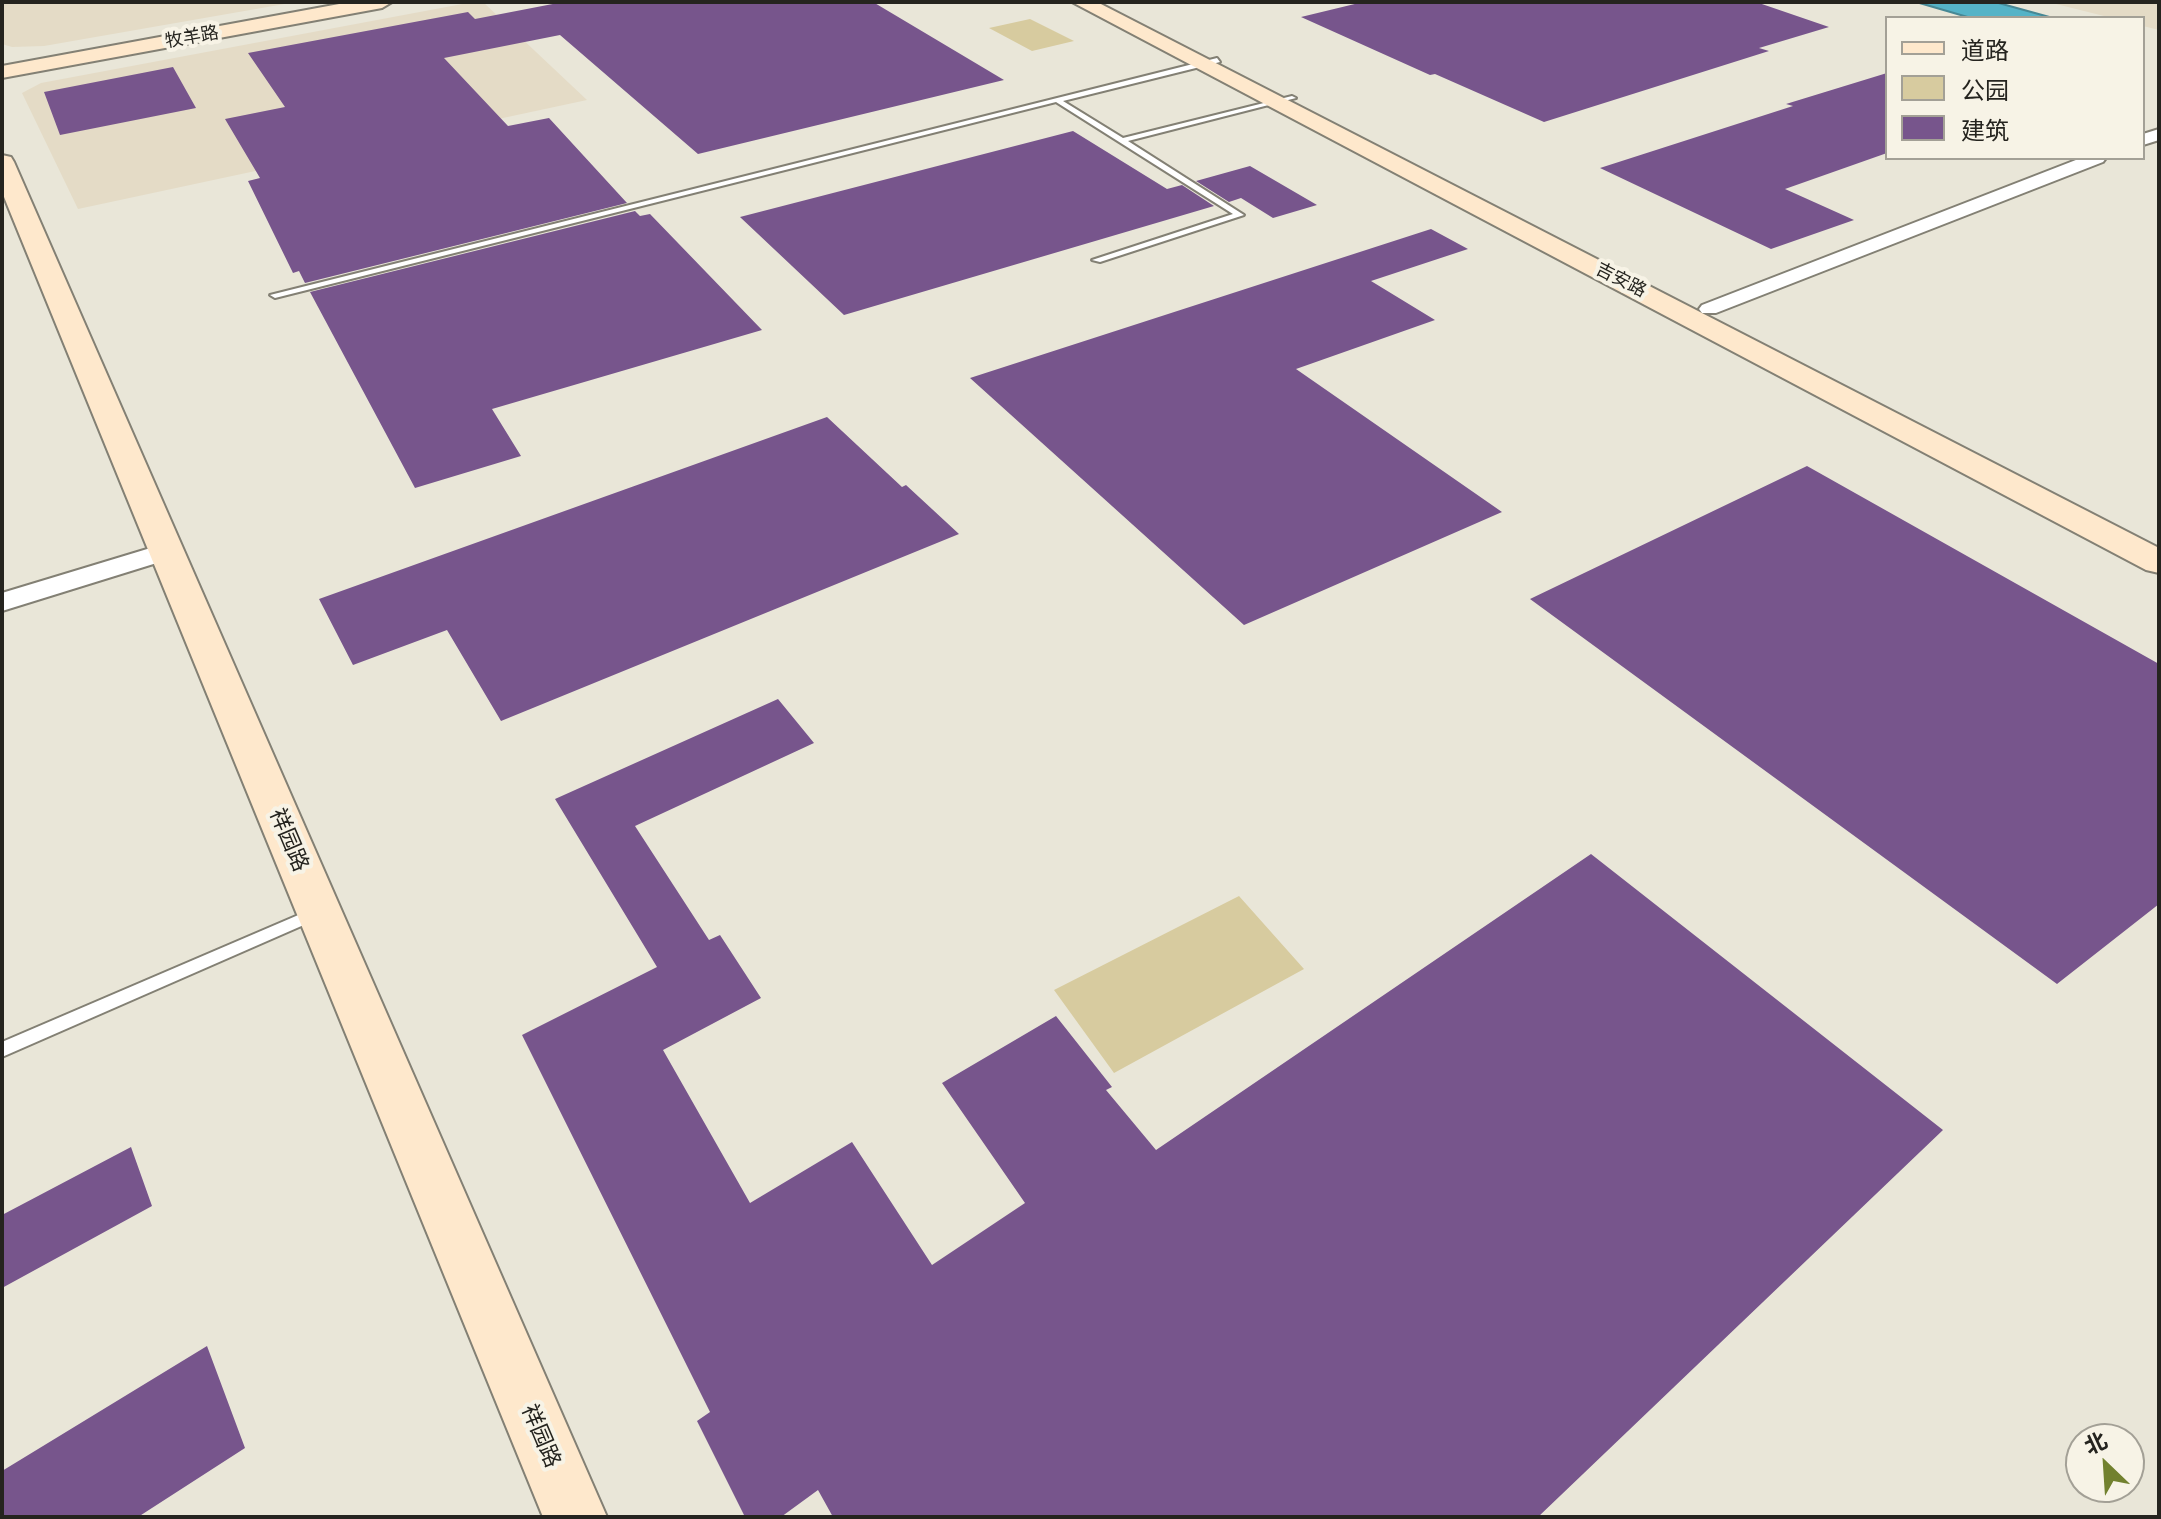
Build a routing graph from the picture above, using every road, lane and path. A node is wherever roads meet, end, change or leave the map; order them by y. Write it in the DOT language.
graph roads {
  1 [pos="382,2"];
  2 [pos="1082,2"];
  3 [pos="1103,2"];
  4 [pos="1209,62"];
  5 [pos="2,72"];
  6 [pos="1057,100"];
  7 [pos="1284,100"];
  8 [pos="1124,140"];
  9 [pos="2092,160"];
  10 [pos="2,162"];
  11 [pos="1097,260"];
  12 [pos="275,295"];
  13 [pos="1709,309"];
  14 [pos="2159,537"];
  15 [pos="167,551"];
  16 [pos="2159,562"];
  17 [pos="2,602"];
  18 [pos="319,913"];
  19 [pos="2,1050"];
  20 [pos="575,1517"];
  1 -- 5 [label="street, 牧羊路"];
  2 -- 4 [label="street, 吉安路"];
  3 -- 4 [label="street, 吉安路"];
  4 -- 6 [label="lane"];
  4 -- 7 [label="street, 吉安路"];
  6 -- 8 [label="lane"];
  6 -- 12 [label="lane"];
  7 -- 8 [label="lane"];
  7 -- 13 [label="street, 吉安路"];
  7 -- 16 [label="street, 吉安路"];
  8 -- 11 [label="lane"];
  9 -- 13 [label="street"];
  10 -- 15 [label="street, 祥园路"];
  13 -- 14 [label="street, 吉安路"];
  15 -- 17 [label="street"];
  15 -- 18 [label="street, 祥园路"];
  18 -- 19 [label="lane"];
  18 -- 20 [label="street, 祥园路"];
}
